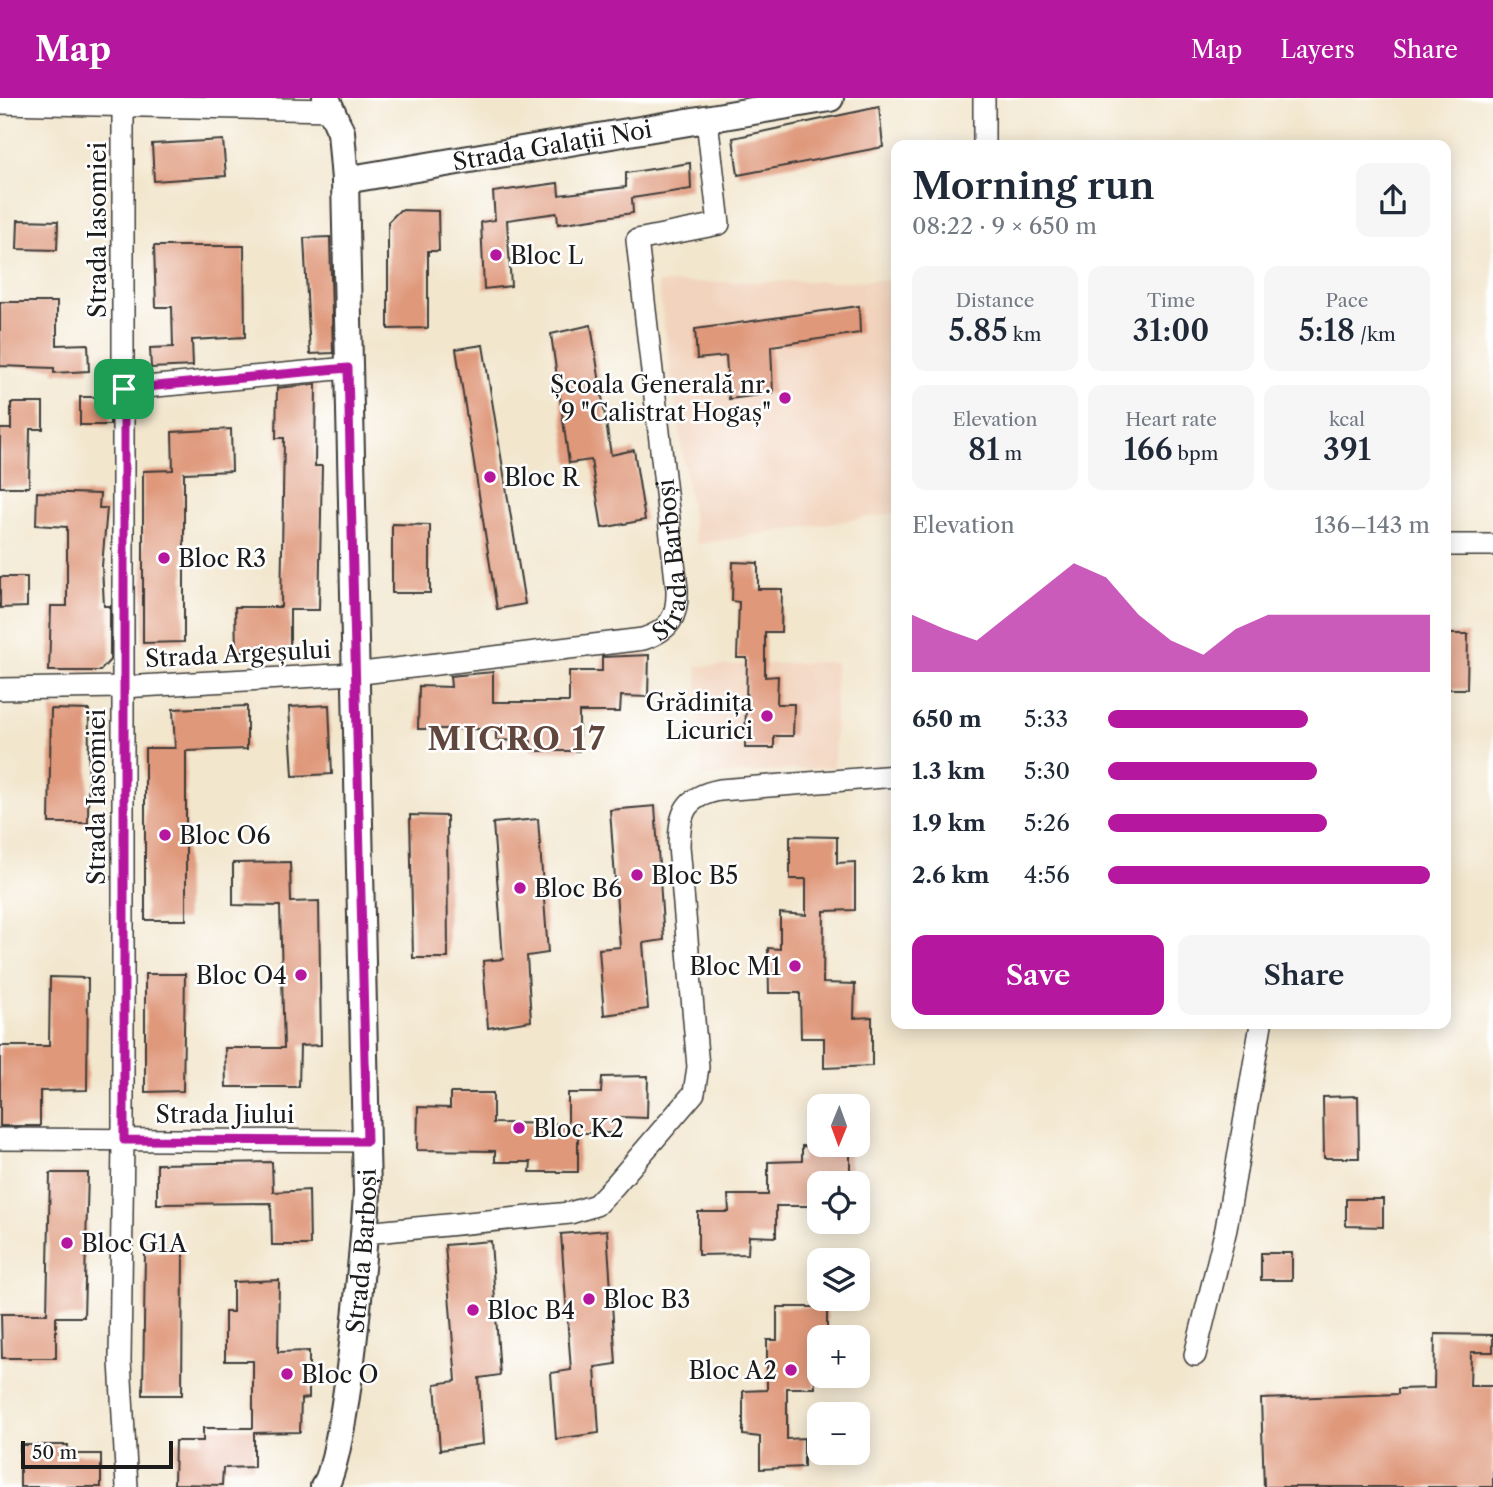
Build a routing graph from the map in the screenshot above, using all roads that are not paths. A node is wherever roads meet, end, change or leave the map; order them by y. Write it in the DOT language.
graph roads {
  1 [pos="830,98"];
  2 [pos="984,98"];
  3 [pos="0,103"];
  4 [pos="329,104"];
  5 [pos="759,105"];
  6 [pos="123,107"];
  7 [pos="707,120"];
  8 [pos="984,140"];
  9 [pos="345,180"];
  10 [pos="348,368"];
  11 [pos="124,389"];
  12 [pos="1451,545"];
  13 [pos="1493,545"];
  14 [pos="354,674"];
  15 [pos="122,687"];
  16 [pos="0,689"];
  17 [pos="891,776"];
  18 [pos="1260,1029"];
  19 [pos="0,1139"];
  20 [pos="124,1140"];
  21 [pos="367,1141"];
  22 [pos="365,1233"];
  23 [pos="1195,1355"];
  24 [pos="127,1487"];
  25 [pos="324,1487"];
  1 -- 5 [label="street, Strada Galații Noi"];
  2 -- 8 [label="street"];
  3 -- 6 [label="street, Strada Iasomiei"];
  4 -- 6 [label="street, Strada Iasomiei"];
  4 -- 9 [label="street, Strada Barboși"];
  5 -- 7 [label="street, Strada Galații Noi"];
  6 -- 11 [label="street, Strada Iasomiei"];
  7 -- 9 [label="street, Strada Galații Noi"];
  7 -- 14 [label="street, Strada Barboși"];
  9 -- 10 [label="street, Strada Barboși"];
  10 -- 11 [label="street"];
  10 -- 14 [label="street, Strada Barboși"];
  11 -- 15 [label="street, Strada Iasomiei"];
  12 -- 13 [label="street"];
  14 -- 15 [label="street, Strada Argeșului"];
  14 -- 21 [label="street, Strada Barboși"];
  15 -- 16 [label="street, Strada Argeșului"];
  15 -- 20 [label="street, Strada Iasomiei"];
  17 -- 22 [label="street"];
  18 -- 23 [label="street"];
  19 -- 20 [label="street, Strada Jiului"];
  20 -- 21 [label="street, Strada Jiului"];
  20 -- 24 [label="street, Strada Iasomiei"];
  21 -- 22 [label="street, Strada Barboși"];
  22 -- 25 [label="street, Strada Barboși"];
}
